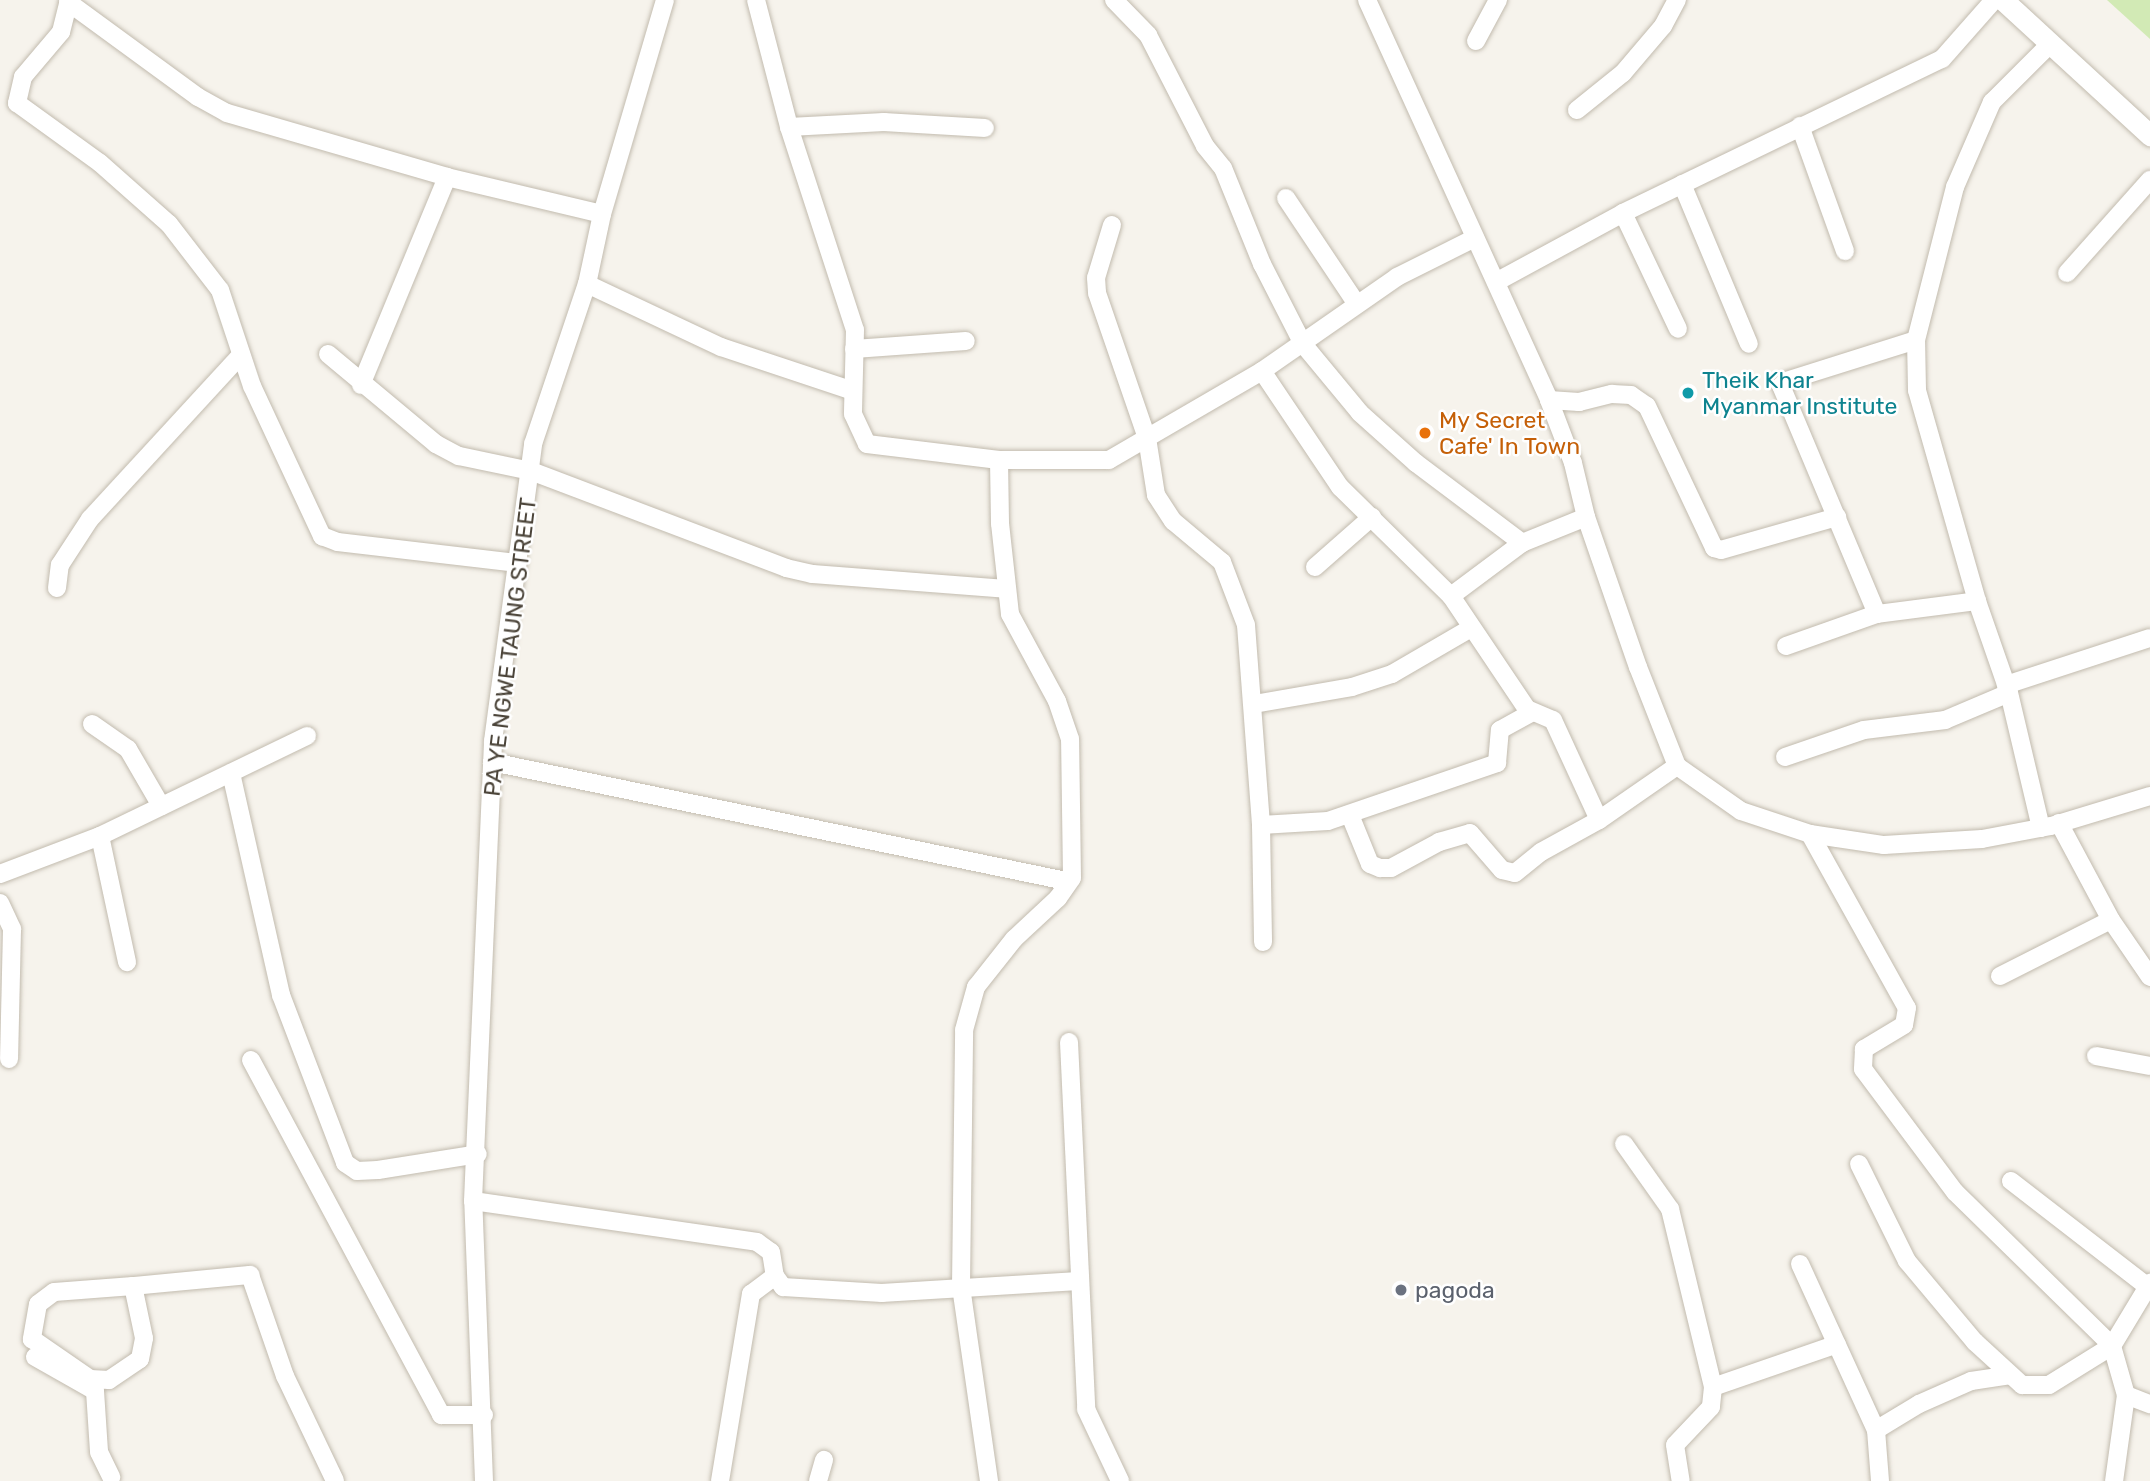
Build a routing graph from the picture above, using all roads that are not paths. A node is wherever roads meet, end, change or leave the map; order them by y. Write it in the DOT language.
graph roads {
  1 [pos="665,0"];
  2 [pos="756,0"];
  3 [pos="1114,0"];
  4 [pos="1367,0"];
  5 [pos="1498,0"];
  6 [pos="1677,0"];
  7 [pos="1994,0"];
  8 [pos="2003,0"];
  9 [pos="69,1"];
  10 [pos="1476,41"];
  11 [pos="2050,44"];
  12 [pos="1577,110"];
  13 [pos="1800,126"];
  14 [pos="789,127"];
  15 [pos="985,128"];
  16 [pos="2150,135"];
  17 [pos="447,177"];
  18 [pos="2150,180"];
  19 [pos="1682,184"];
  20 [pos="1286,198"];
  21 [pos="1623,213"];
  22 [pos="602,214"];
  23 [pos="1112,225"];
  24 [pos="1475,238"];
  25 [pos="1845,251"];
  26 [pos="2067,273"];
  27 [pos="1496,282"];
  28 [pos="587,284"];
  29 [pos="1356,303"];
  30 [pos="1678,330"];
  31 [pos="1916,340"];
  32 [pos="966,341"];
  33 [pos="1303,344"];
  34 [pos="1749,344"];
  35 [pos="854,349"];
  36 [pos="328,354"];
  37 [pos="241,355"];
  38 [pos="1262,371"];
  39 [pos="361,385"];
  40 [pos="853,391"];
  41 [pos="1549,400"];
  42 [pos="1147,438"];
  43 [pos="999,460"];
  44 [pos="531,471"];
  45 [pos="1372,517"];
  46 [pos="1586,517"];
  47 [pos="1837,517"];
  48 [pos="1522,543"];
  49 [pos="518,563"];
  50 [pos="1315,567"];
  51 [pos="57,588"];
  52 [pos="1006,589"];
  53 [pos="1451,596"];
  54 [pos="1977,601"];
  55 [pos="1877,614"];
  56 [pos="1471,628"];
  57 [pos="2150,638"];
  58 [pos="1786,646"];
  59 [pos="2008,689"];
  60 [pos="1254,704"];
  61 [pos="1531,713"];
  62 [pos="92,724"];
  63 [pos="307,736"];
  64 [pos="1785,757"];
  65 [pos="492,762"];
  66 [pos="1677,766"];
  67 [pos="231,772"];
  68 [pos="2150,796"];
  69 [pos="161,806"];
  70 [pos="1350,815"];
  71 [pos="1599,820"];
  72 [pos="1261,825"];
  73 [pos="2050,825"];
  74 [pos="1810,834"];
  75 [pos="100,836"];
  76 [pos="0,874"];
  77 [pos="1066,881"];
  78 [pos="0,904"];
  79 [pos="2112,920"];
  80 [pos="1263,942"];
  81 [pos="127,962"];
  82 [pos="2000,976"];
  83 [pos="2150,977"];
  84 [pos="1069,1042"];
  85 [pos="2095,1056"];
  86 [pos="9,1059"];
  87 [pos="251,1060"];
  88 [pos="2150,1066"];
  89 [pos="1624,1144"];
  90 [pos="478,1154"];
  91 [pos="1859,1164"];
  92 [pos="2011,1181"];
  93 [pos="474,1201"];
  94 [pos="1800,1264"];
  95 [pos="775,1276"];
  96 [pos="1078,1281"];
  97 [pos="2149,1285"];
  98 [pos="133,1286"];
  99 [pos="961,1286"];
  100 [pos="1837,1344"];
  101 [pos="2112,1346"];
  102 [pos="35,1357"];
  103 [pos="2011,1375"];
  104 [pos="1713,1387"];
  105 [pos="2126,1395"];
  106 [pos="2150,1405"];
  107 [pos="484,1415"];
  108 [pos="1876,1430"];
  109 [pos="824,1460"];
  110 [pos="109,1480"];
  111 [pos="335,1481"];
  112 [pos="484,1481"];
  113 [pos="720,1481"];
  114 [pos="818,1481"];
  115 [pos="989,1481"];
  116 [pos="1120,1481"];
  117 [pos="1681,1481"];
  118 [pos="1880,1481"];
  119 [pos="2114,1481"];
  1 -- 22 [label="street, PA YE NGWE TAUNG STREET"];
  2 -- 14 [label="street"];
  3 -- 33 [label="street"];
  4 -- 24 [label="street"];
  5 -- 10 [label="street"];
  6 -- 12 [label="street"];
  7 -- 13 [label="street"];
  8 -- 11 [label="street"];
  9 -- 17 [label="street"];
  9 -- 37 [label="street"];
  11 -- 16 [label="street"];
  11 -- 31 [label="street"];
  13 -- 19 [label="street"];
  13 -- 25 [label="street"];
  14 -- 15 [label="street"];
  14 -- 35 [label="street"];
  17 -- 22 [label="street"];
  17 -- 39 [label="street"];
  18 -- 26 [label="street"];
  19 -- 21 [label="street"];
  19 -- 34 [label="street"];
  20 -- 29 [label="street"];
  21 -- 27 [label="street"];
  21 -- 30 [label="street"];
  22 -- 28 [label="street, PA YE NGWE TAUNG STREET"];
  23 -- 42 [label="street"];
  24 -- 27 [label="street"];
  24 -- 29 [label="street"];
  27 -- 41 [label="street"];
  28 -- 40 [label="street"];
  28 -- 44 [label="street, PA YE NGWE TAUNG STREET"];
  29 -- 33 [label="street"];
  31 -- 47 [label="street"];
  31 -- 54 [label="street"];
  32 -- 35 [label="street"];
  33 -- 38 [label="street"];
  33 -- 48 [label="street"];
  35 -- 40 [label="street"];
  36 -- 39 [label="street"];
  37 -- 49 [label="street"];
  37 -- 51 [label="street"];
  38 -- 42 [label="street"];
  38 -- 45 [label="street"];
  39 -- 44 [label="street"];
  40 -- 43 [label="street"];
  41 -- 46 [label="street"];
  41 -- 47 [label="street"];
  42 -- 43 [label="street"];
  42 -- 60 [label="street"];
  43 -- 52 [label="street"];
  44 -- 49 [label="street, PA YE NGWE TAUNG STREET"];
  44 -- 52 [label="street"];
  45 -- 50 [label="street"];
  45 -- 53 [label="street"];
  46 -- 48 [label="street"];
  46 -- 66 [label="street"];
  47 -- 55 [label="street"];
  48 -- 53 [label="street"];
  49 -- 65 [label="street, PA YE NGWE TAUNG STREET"];
  52 -- 77 [label="street"];
  53 -- 56 [label="street"];
  54 -- 55 [label="street"];
  54 -- 59 [label="street"];
  55 -- 58 [label="street"];
  56 -- 60 [label="street"];
  56 -- 61 [label="street"];
  57 -- 59 [label="street"];
  59 -- 64 [label="street"];
  59 -- 73 [label="street"];
  60 -- 72 [label="street"];
  61 -- 70 [label="street"];
  61 -- 71 [label="street"];
  62 -- 69 [label="street"];
  63 -- 67 [label="street"];
  65 -- 77 [label="street"];
  65 -- 90 [label="street, PA YE NGWE TAUNG STREET"];
  66 -- 71 [label="street"];
  66 -- 74 [label="street"];
  67 -- 69 [label="street"];
  67 -- 90 [label="street"];
  68 -- 73 [label="street"];
  69 -- 75 [label="street"];
  70 -- 71 [label="street"];
  70 -- 72 [label="street"];
  72 -- 80 [label="street"];
  73 -- 74 [label="street"];
  73 -- 79 [label="street"];
  74 -- 101 [label="street"];
  75 -- 76 [label="street"];
  75 -- 81 [label="street"];
  77 -- 99 [label="street"];
  78 -- 86 [label="street"];
  79 -- 82 [label="street"];
  79 -- 83 [label="street"];
  84 -- 96 [label="street"];
  85 -- 88 [label="street"];
  87 -- 107 [label="street"];
  89 -- 104 [label="street"];
  90 -- 93 [label="street, PA YE NGWE TAUNG STREET"];
  91 -- 103 [label="street"];
  92 -- 97 [label="street"];
  93 -- 95 [label="street"];
  93 -- 107 [label="street, PA YE NGWE TAUNG STREET"];
  94 -- 100 [label="street"];
  95 -- 99 [label="street"];
  95 -- 113 [label="street"];
  96 -- 99 [label="street"];
  96 -- 116 [label="street"];
  97 -- 101 [label="street"];
  98 -- 98 [label="street"];
  98 -- 111 [label="street"];
  99 -- 115 [label="street"];
  100 -- 104 [label="street"];
  100 -- 108 [label="street"];
  101 -- 103 [label="street"];
  101 -- 105 [label="street"];
  102 -- 110 [label="street"];
  103 -- 108 [label="street"];
  104 -- 117 [label="street"];
  105 -- 106 [label="street"];
  105 -- 119 [label="street"];
  107 -- 112 [label="street, PA YE NGWE TAUNG STREET"];
  108 -- 118 [label="street"];
  109 -- 114 [label="street"];
}
